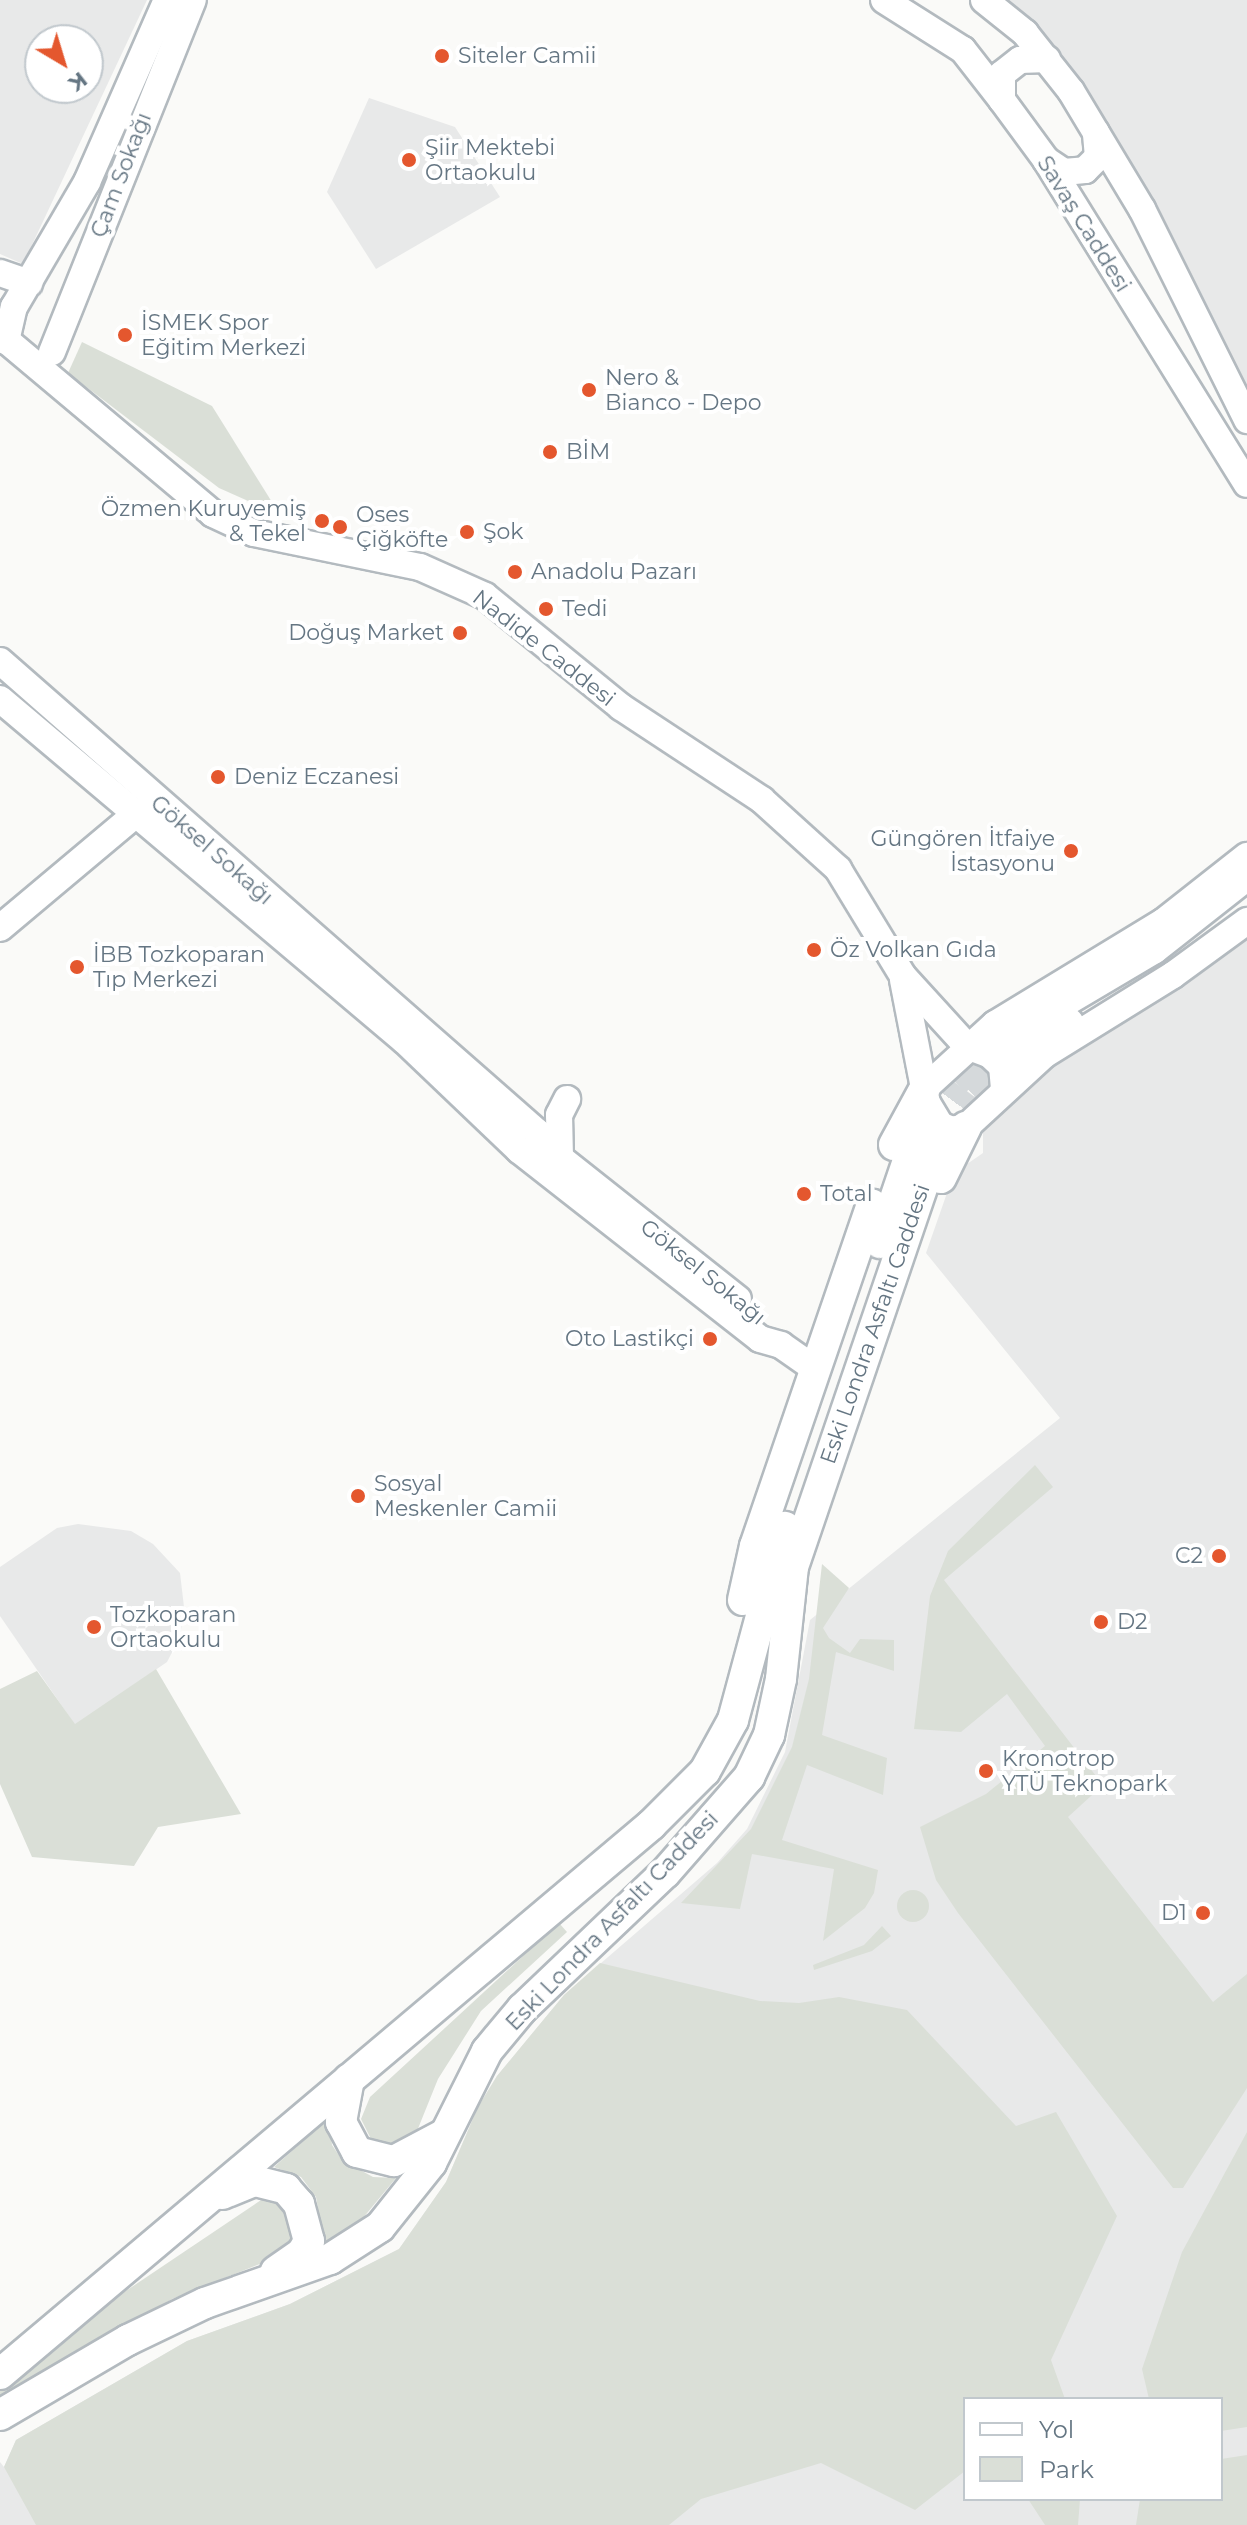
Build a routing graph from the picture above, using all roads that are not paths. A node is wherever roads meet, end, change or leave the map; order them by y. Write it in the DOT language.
graph roads {
  1 [pos="167,0"];
  2 [pos="193,0"];
  3 [pos="884,0"];
  4 [pos="984,0"];
  5 [pos="1047,59"];
  6 [pos="1002,100"];
  7 [pos="1096,132"];
  8 [pos="1046,160"];
  9 [pos="0,273"];
  10 [pos="29,283"];
  11 [pos="3,338"];
  12 [pos="42,357"];
  13 [pos="1247,420"];
  14 [pos="1247,484"];
  15 [pos="0,661"];
  16 [pos="0,699"];
  17 [pos="136,814"];
  18 [pos="1247,856"];
  19 [pos="1247,875"];
  20 [pos="1247,897"];
  21 [pos="1247,921"];
  22 [pos="0,928"];
  23 [pos="903,976"];
  24 [pos="967,1046"];
  25 [pos="1004,1087"];
  26 [pos="925,1088"];
  27 [pos="567,1099"];
  28 [pos="966,1127"];
  29 [pos="560,1158"];
  30 [pos="781,1345"];
  31 [pos="814,1368"];
  32 [pos="746,1670"];
  33 [pos="781,1679"];
  34 [pos="349,2079"];
  35 [pos="446,2134"];
  36 [pos="197,2207"];
  37 [pos="250,2286"];
  38 [pos="0,2374"];
  39 [pos="0,2415"];
  1 -- 10 [label="street, Çam Sokağı"];
  2 -- 12 [label="street, Çam Sokağı"];
  3 -- 6 [label="street, Savaş Caddesi"];
  4 -- 5 [label="street"];
  5 -- 6 [label="street"];
  5 -- 7 [label="street"];
  6 -- 8 [label="street, Savaş Caddesi"];
  7 -- 8 [label="street"];
  7 -- 13 [label="street"];
  8 -- 14 [label="street, Savaş Caddesi"];
  9 -- 10 [label="street"];
  10 -- 11 [label="street, Çam Sokağı"];
  11 -- 12 [label="street, Nadide Caddesi"];
  12 -- 23 [label="street, Nadide Caddesi"];
  15 -- 29 [label="street, Göksel Sokağı"];
  16 -- 17 [label="street, Göksel Sokağı"];
  17 -- 22 [label="street"];
  17 -- 30 [label="street, Göksel Sokağı"];
  18 -- 24 [label="street"];
  19 -- 20 [label="main road"];
  21 -- 25 [label="street"];
  23 -- 24 [label="street"];
  23 -- 26 [label="street"];
  24 -- 25 [label="street"];
  24 -- 26 [label="street"];
  25 -- 28 [label="street"];
  26 -- 28 [label="street"];
  26 -- 31 [label="main road"];
  27 -- 29 [label="street"];
  28 -- 33 [label="main road"];
  29 -- 30 [label="street, Göksel Sokağı"];
  30 -- 31 [label="street"];
  31 -- 32 [label="main road"];
  32 -- 33 [label="main road, Eski Londra Asfaltı Caddesi"];
  32 -- 34 [label="main road, Eski Londra Asfaltı Caddesi"];
  33 -- 35 [label="main road, Eski Londra Asfaltı Caddesi"];
  34 -- 35 [label="main road"];
  34 -- 36 [label="main road, Eski Londra Asfaltı Caddesi"];
  35 -- 37 [label="main road, Eski Londra Asfaltı Caddesi"];
  36 -- 37 [label="main road"];
  36 -- 38 [label="main road, Eski Londra Asfaltı Caddesi"];
  37 -- 39 [label="main road, Eski Londra Asfaltı Caddesi"];
}
